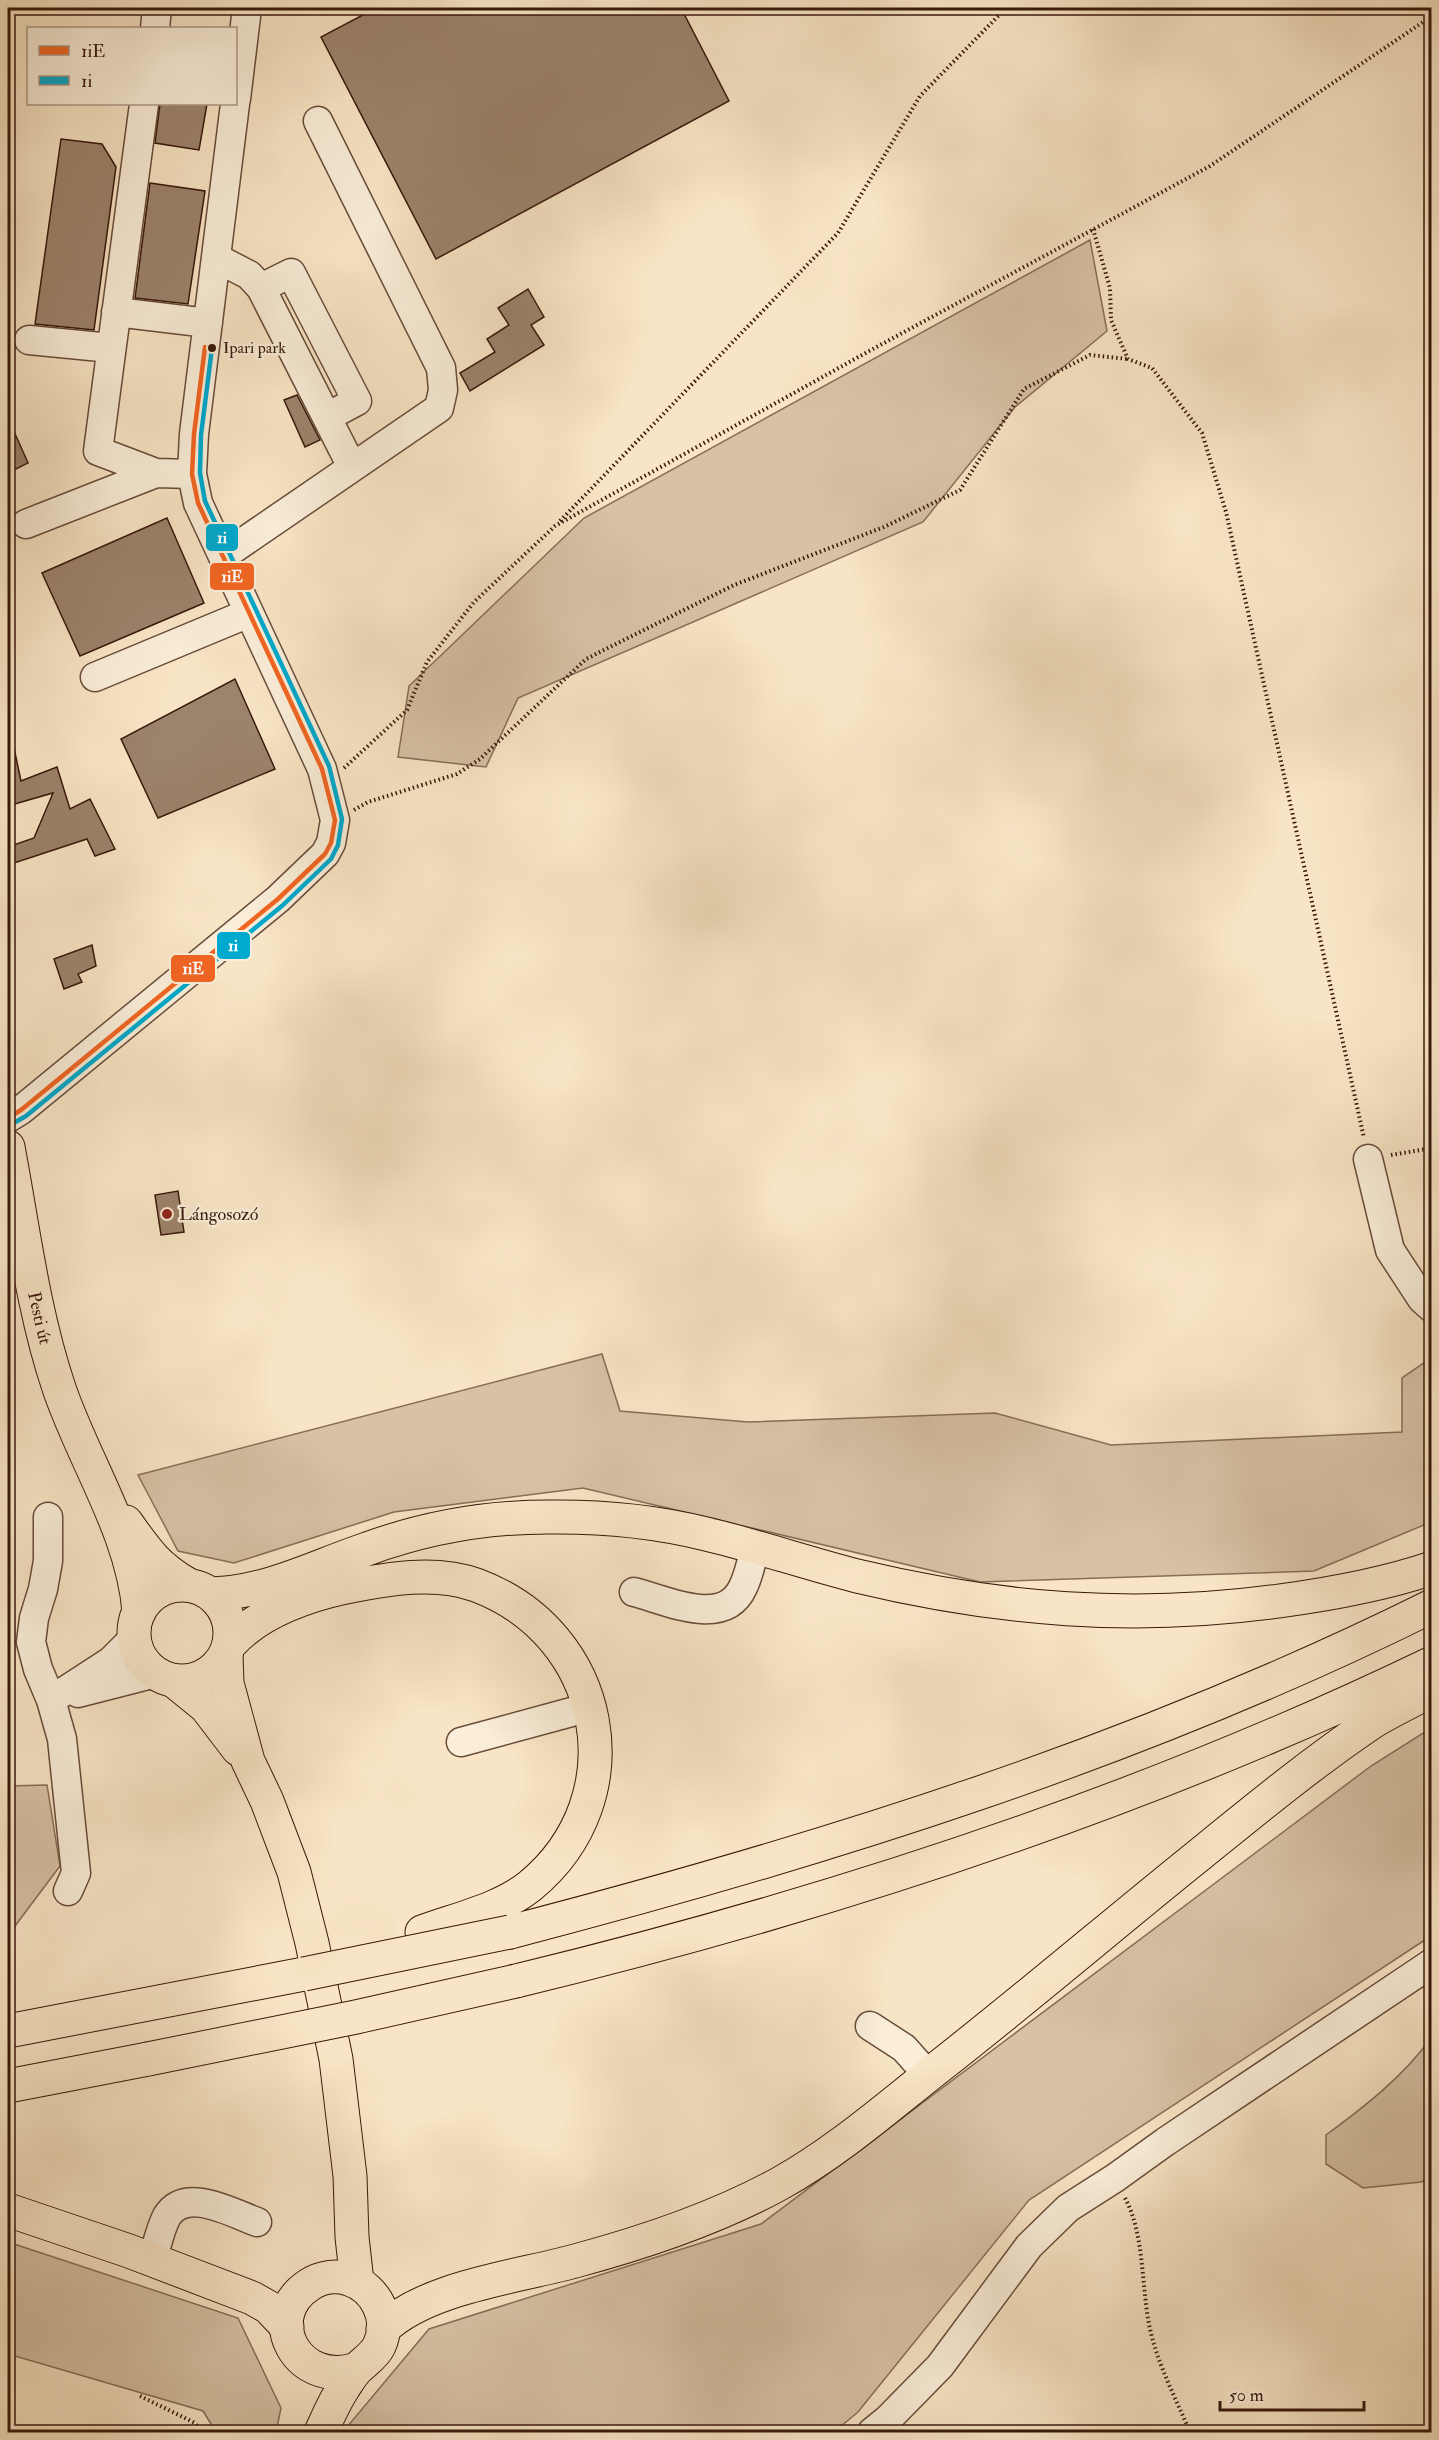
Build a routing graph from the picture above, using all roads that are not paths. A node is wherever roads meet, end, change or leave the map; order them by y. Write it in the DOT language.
graph roads {
  1 [pos="157,8"];
  2 [pos="247,8"];
  3 [pos="154,27"];
  4 [pos="237,86"];
  5 [pos="144,105"];
  6 [pos="235,105"];
  7 [pos="318,121"];
  8 [pos="216,258"];
  9 [pos="116,312"];
  10 [pos="207,323"];
  11 [pos="29,339"];
  12 [pos="111,348"];
  13 [pos="352,467"];
  14 [pos="156,473"];
  15 [pos="192,474"];
  16 [pos="26,524"];
  17 [pos="223,556"];
  18 [pos="249,613"];
  19 [pos="95,677"];
  20 [pos="8,1118"];
  21 [pos="8,1147"];
  22 [pos="1368,1158"];
  23 [pos="1431,1308"];
  24 [pos="99,1483"];
  25 [pos="48,1516"];
  26 [pos="755,1547"];
  27 [pos="1431,1568"];
  28 [pos="199,1589"];
  29 [pos="634,1592"];
  30 [pos="1431,1606"];
  31 [pos="136,1625"];
  32 [pos="228,1649"];
  33 [pos="1431,1663"];
  34 [pos="165,1677"];
  35 [pos="1431,1690"];
  36 [pos="56,1698"];
  37 [pos="590,1707"];
  38 [pos="461,1742"];
  39 [pos="248,1761"];
  40 [pos="68,1891"];
  41 [pos="1431,1964"];
  42 [pos="304,1974"];
  43 [pos="870,2026"];
  44 [pos="8,2031"];
  45 [pos="928,2075"];
  46 [pos="8,2086"];
  47 [pos="344,2132"];
  48 [pos="8,2210"];
  49 [pos="257,2222"];
  50 [pos="152,2260"];
  51 [pos="315,2281"];
  52 [pos="357,2282"];
  53 [pos="287,2327"];
  54 [pos="383,2329"];
  55 [pos="303,2362"];
  56 [pos="357,2369"];
  57 [pos="305,2433"];
  58 [pos="321,2433"];
  59 [pos="872,2433"];
  1 -- 3 [label="street"];
  2 -- 4 [label="street"];
  5 -- 9 [label="street"];
  6 -- 8 [label="street"];
  7 -- 13 [label="street"];
  8 -- 10 [label="street"];
  8 -- 13 [label="street"];
  9 -- 10 [label="street"];
  9 -- 12 [label="street"];
  10 -- 15 [label="street"];
  11 -- 12 [label="street"];
  12 -- 14 [label="street"];
  13 -- 17 [label="street"];
  14 -- 15 [label="street"];
  14 -- 16 [label="street"];
  15 -- 17 [label="street"];
  17 -- 18 [label="street"];
  18 -- 19 [label="street"];
  18 -- 20 [label="street"];
  21 -- 24 [label="main road, Pesti út"];
  22 -- 23 [label="street"];
  24 -- 28 [label="main road"];
  24 -- 31 [label="main road"];
  25 -- 36 [label="street"];
  26 -- 27 [label="main road"];
  26 -- 28 [label="main road"];
  26 -- 29 [label="street"];
  28 -- 31 [label="main road"];
  28 -- 32 [label="main road"];
  30 -- 42 [label="main road, bridge"];
  31 -- 34 [label="main road"];
  31 -- 36 [label="street"];
  32 -- 34 [label="main road"];
  32 -- 37 [label="main road"];
  32 -- 39 [label="main road"];
  33 -- 46 [label="main road, bridge"];
  34 -- 36 [label="street"];
  34 -- 39 [label="main road"];
  35 -- 45 [label="main road"];
  36 -- 40 [label="street"];
  37 -- 38 [label="street"];
  37 -- 42 [label="main road, bridge"];
  39 -- 47 [label="main road"];
  41 -- 59 [label="street"];
  42 -- 44 [label="main road"];
  43 -- 45 [label="street"];
  45 -- 54 [label="main road"];
  47 -- 51 [label="main road"];
  47 -- 52 [label="main road"];
  48 -- 50 [label="main road"];
  49 -- 50 [label="street"];
  50 -- 53 [label="main road"];
  51 -- 52 [label="main road"];
  51 -- 53 [label="main road"];
  52 -- 54 [label="main road"];
  53 -- 55 [label="main road"];
  54 -- 56 [label="main road"];
  55 -- 56 [label="main road"];
  55 -- 57 [label="main road"];
  56 -- 58 [label="main road"];
}
